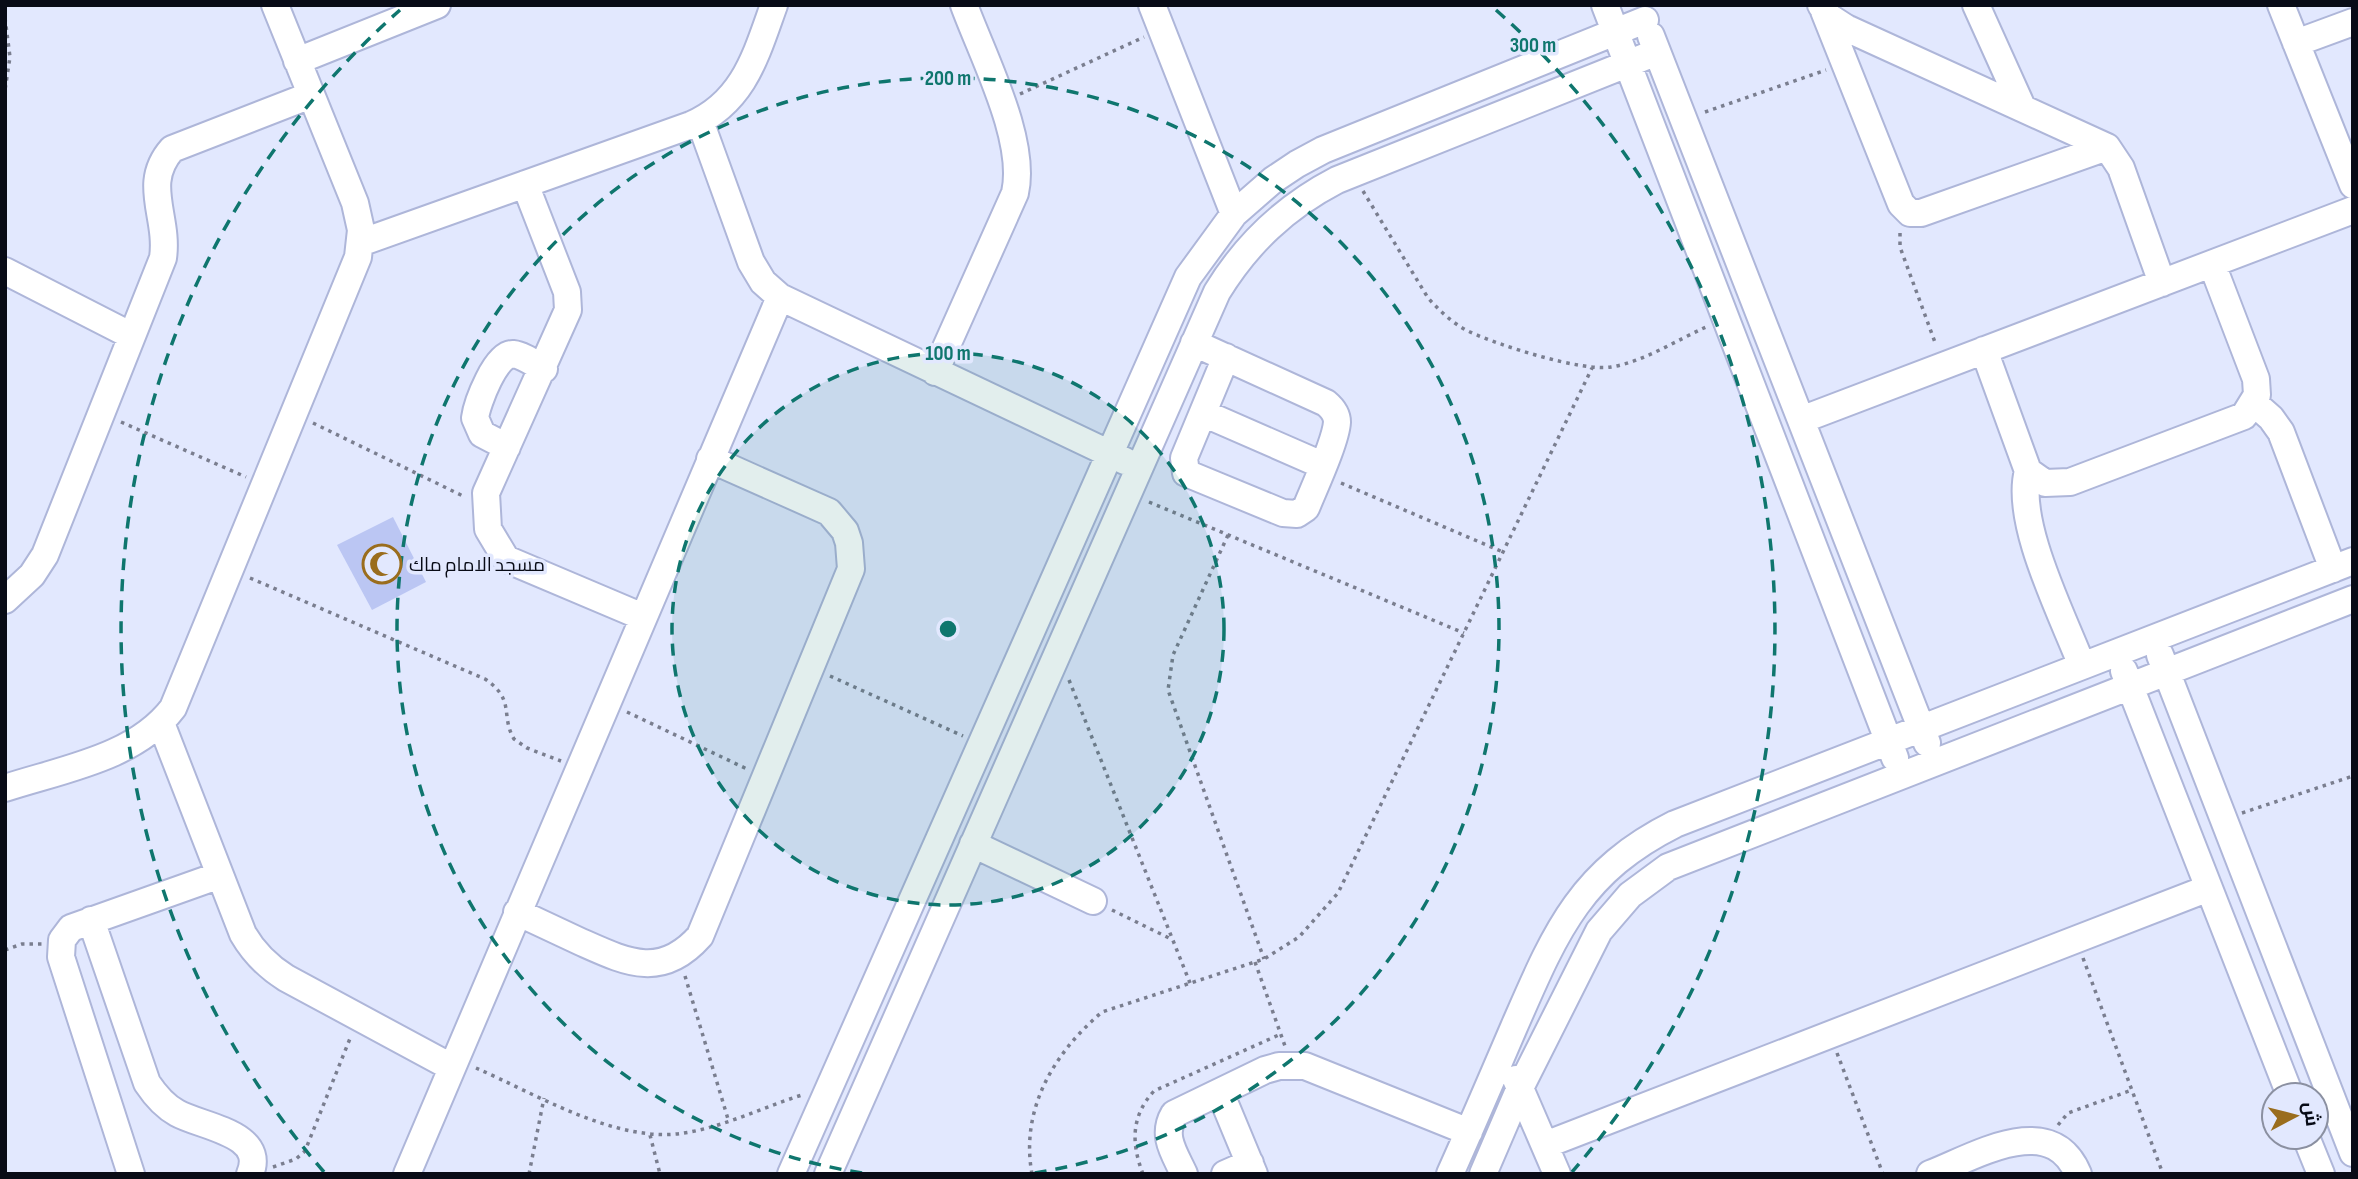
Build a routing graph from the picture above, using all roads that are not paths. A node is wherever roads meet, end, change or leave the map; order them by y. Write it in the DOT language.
graph roads {
  1 [pos="275,5"];
  2 [pos="437,5"];
  3 [pos="774,5"];
  4 [pos="964,5"];
  5 [pos="1605,5"];
  6 [pos="1976,5"];
  7 [pos="2281,5"];
  8 [pos="1822,7"];
  9 [pos="1642,12"];
  10 [pos="1157,17"];
  11 [pos="2353,22"];
  12 [pos="1615,32"];
  13 [pos="2296,43"];
  14 [pos="1657,52"];
  15 [pos="297,61"];
  16 [pos="1628,64"];
  17 [pos="311,94"];
  18 [pos="2022,107"];
  19 [pos="700,121"];
  20 [pos="2107,147"];
  21 [pos="525,184"];
  22 [pos="2353,185"];
  23 [pos="2353,210"];
  24 [pos="1234,214"];
  25 [pos="360,243"];
  26 [pos="2212,264"];
  27 [pos="5,271"];
  28 [pos="2162,282"];
  29 [pos="779,298"];
  30 [pos="132,336"];
  31 [pos="1195,343"];
  32 [pos="1984,350"];
  33 [pos="1226,357"];
  34 [pos="544,369"];
  35 [pos="935,372"];
  36 [pos="2254,403"];
  37 [pos="1203,414"];
  38 [pos="1801,420"];
  39 [pos="508,447"];
  40 [pos="1110,453"];
  41 [pos="710,459"];
  42 [pos="1140,467"];
  43 [pos="1321,469"];
  44 [pos="2028,471"];
  45 [pos="2343,565"];
  46 [pos="2353,598"];
  47 [pos="5,600"];
  48 [pos="643,617"];
  49 [pos="2154,638"];
  50 [pos="2117,653"];
  51 [pos="2082,666"];
  52 [pos="2167,671"];
  53 [pos="2130,686"];
  54 [pos="161,723"];
  55 [pos="1922,728"];
  56 [pos="1889,741"];
  57 [pos="1934,761"];
  58 [pos="1901,774"];
  59 [pos="5,788"];
  60 [pos="973,844"];
  61 [pos="220,875"];
  62 [pos="2209,888"];
  63 [pos="1093,901"];
  64 [pos="911,903"];
  65 [pos="516,912"];
  66 [pos="941,917"];
  67 [pos="92,920"];
  68 [pos="1504,1051"];
  69 [pos="453,1062"];
  70 [pos="2285,1081"];
  71 [pos="1520,1088"];
  72 [pos="1220,1092"];
  73 [pos="1469,1132"];
  74 [pos="1545,1145"];
  75 [pos="2312,1151"];
  76 [pos="2353,1153"];
  77 [pos="1252,1168"];
  78 [pos="252,1170"];
  79 [pos="131,1174"];
  80 [pos="407,1174"];
  81 [pos="791,1174"];
  82 [pos="828,1174"];
  83 [pos="1184,1174"];
  84 [pos="1225,1174"];
  85 [pos="1450,1174"];
  86 [pos="1483,1174"];
  87 [pos="1557,1174"];
  88 [pos="1930,1174"];
  89 [pos="2078,1174"];
  90 [pos="2321,1174"];
  1 -- 15 [label="street"];
  2 -- 15 [label="street"];
  3 -- 19 [label="street"];
  4 -- 35 [label="street"];
  5 -- 12 [label="street"];
  6 -- 18 [label="street"];
  7 -- 13 [label="street"];
  8 -- 18 [label="street"];
  8 -- 20 [label="street"];
  9 -- 12 [label="street"];
  9 -- 14 [label="street"];
  10 -- 24 [label="street"];
  11 -- 13 [label="street"];
  12 -- 16 [label="street"];
  12 -- 24 [label="street"];
  13 -- 22 [label="street"];
  14 -- 16 [label="street"];
  14 -- 38 [label="street"];
  15 -- 17 [label="street"];
  16 -- 31 [label="street"];
  16 -- 56 [label="street"];
  17 -- 25 [label="street"];
  17 -- 30 [label="street"];
  18 -- 20 [label="street"];
  19 -- 21 [label="street"];
  19 -- 29 [label="street"];
  20 -- 28 [label="street"];
  21 -- 25 [label="street"];
  21 -- 34 [label="street"];
  23 -- 26 [label="street"];
  24 -- 40 [label="street"];
  25 -- 54 [label="street"];
  26 -- 28 [label="street"];
  26 -- 36 [label="street"];
  27 -- 30 [label="street"];
  28 -- 32 [label="street"];
  29 -- 35 [label="street"];
  29 -- 41 [label="street"];
  30 -- 47 [label="street"];
  31 -- 33 [label="street"];
  31 -- 42 [label="street"];
  32 -- 38 [label="street"];
  32 -- 44 [label="street"];
  33 -- 37 [label="street"];
  33 -- 43 [label="street"];
  34 -- 39 [label="street"];
  34 -- 39 [label="street"];
  35 -- 40 [label="street"];
  36 -- 44 [label="street"];
  36 -- 45 [label="street"];
  37 -- 43 [label="street"];
  37 -- 43 [label="street"];
  38 -- 55 [label="street"];
  39 -- 48 [label="street"];
  40 -- 42 [label="street"];
  40 -- 64 [label="street"];
  41 -- 48 [label="street"];
  41 -- 65 [label="street"];
  42 -- 60 [label="street"];
  44 -- 51 [label="street"];
  45 -- 49 [label="street"];
  46 -- 52 [label="street"];
  48 -- 65 [label="street"];
  49 -- 50 [label="street"];
  49 -- 52 [label="street"];
  50 -- 51 [label="street"];
  50 -- 53 [label="street"];
  51 -- 55 [label="street"];
  52 -- 53 [label="street"];
  52 -- 76 [label="street"];
  53 -- 57 [label="street"];
  53 -- 62 [label="street"];
  54 -- 59 [label="street"];
  54 -- 61 [label="street"];
  55 -- 56 [label="street"];
  55 -- 57 [label="street"];
  56 -- 58 [label="street"];
  56 -- 68 [label="street"];
  57 -- 58 [label="street"];
  58 -- 71 [label="street"];
  60 -- 63 [label="street"];
  60 -- 66 [label="street"];
  61 -- 67 [label="street"];
  61 -- 69 [label="street"];
  62 -- 70 [label="street"];
  62 -- 74 [label="street"];
  64 -- 66 [label="street"];
  64 -- 81 [label="street"];
  65 -- 69 [label="street"];
  66 -- 82 [label="street"];
  67 -- 78 [label="street"];
  67 -- 79 [label="street"];
  68 -- 71 [label="street"];
  68 -- 73 [label="street"];
  69 -- 80 [label="street"];
  71 -- 74 [label="street"];
  71 -- 86 [label="street"];
  72 -- 73 [label="street"];
  72 -- 77 [label="street"];
  72 -- 83 [label="street"];
  73 -- 85 [label="street"];
  74 -- 87 [label="street"];
  75 -- 90 [label="street"];
  77 -- 84 [label="street"];
  88 -- 89 [label="street"];
}
